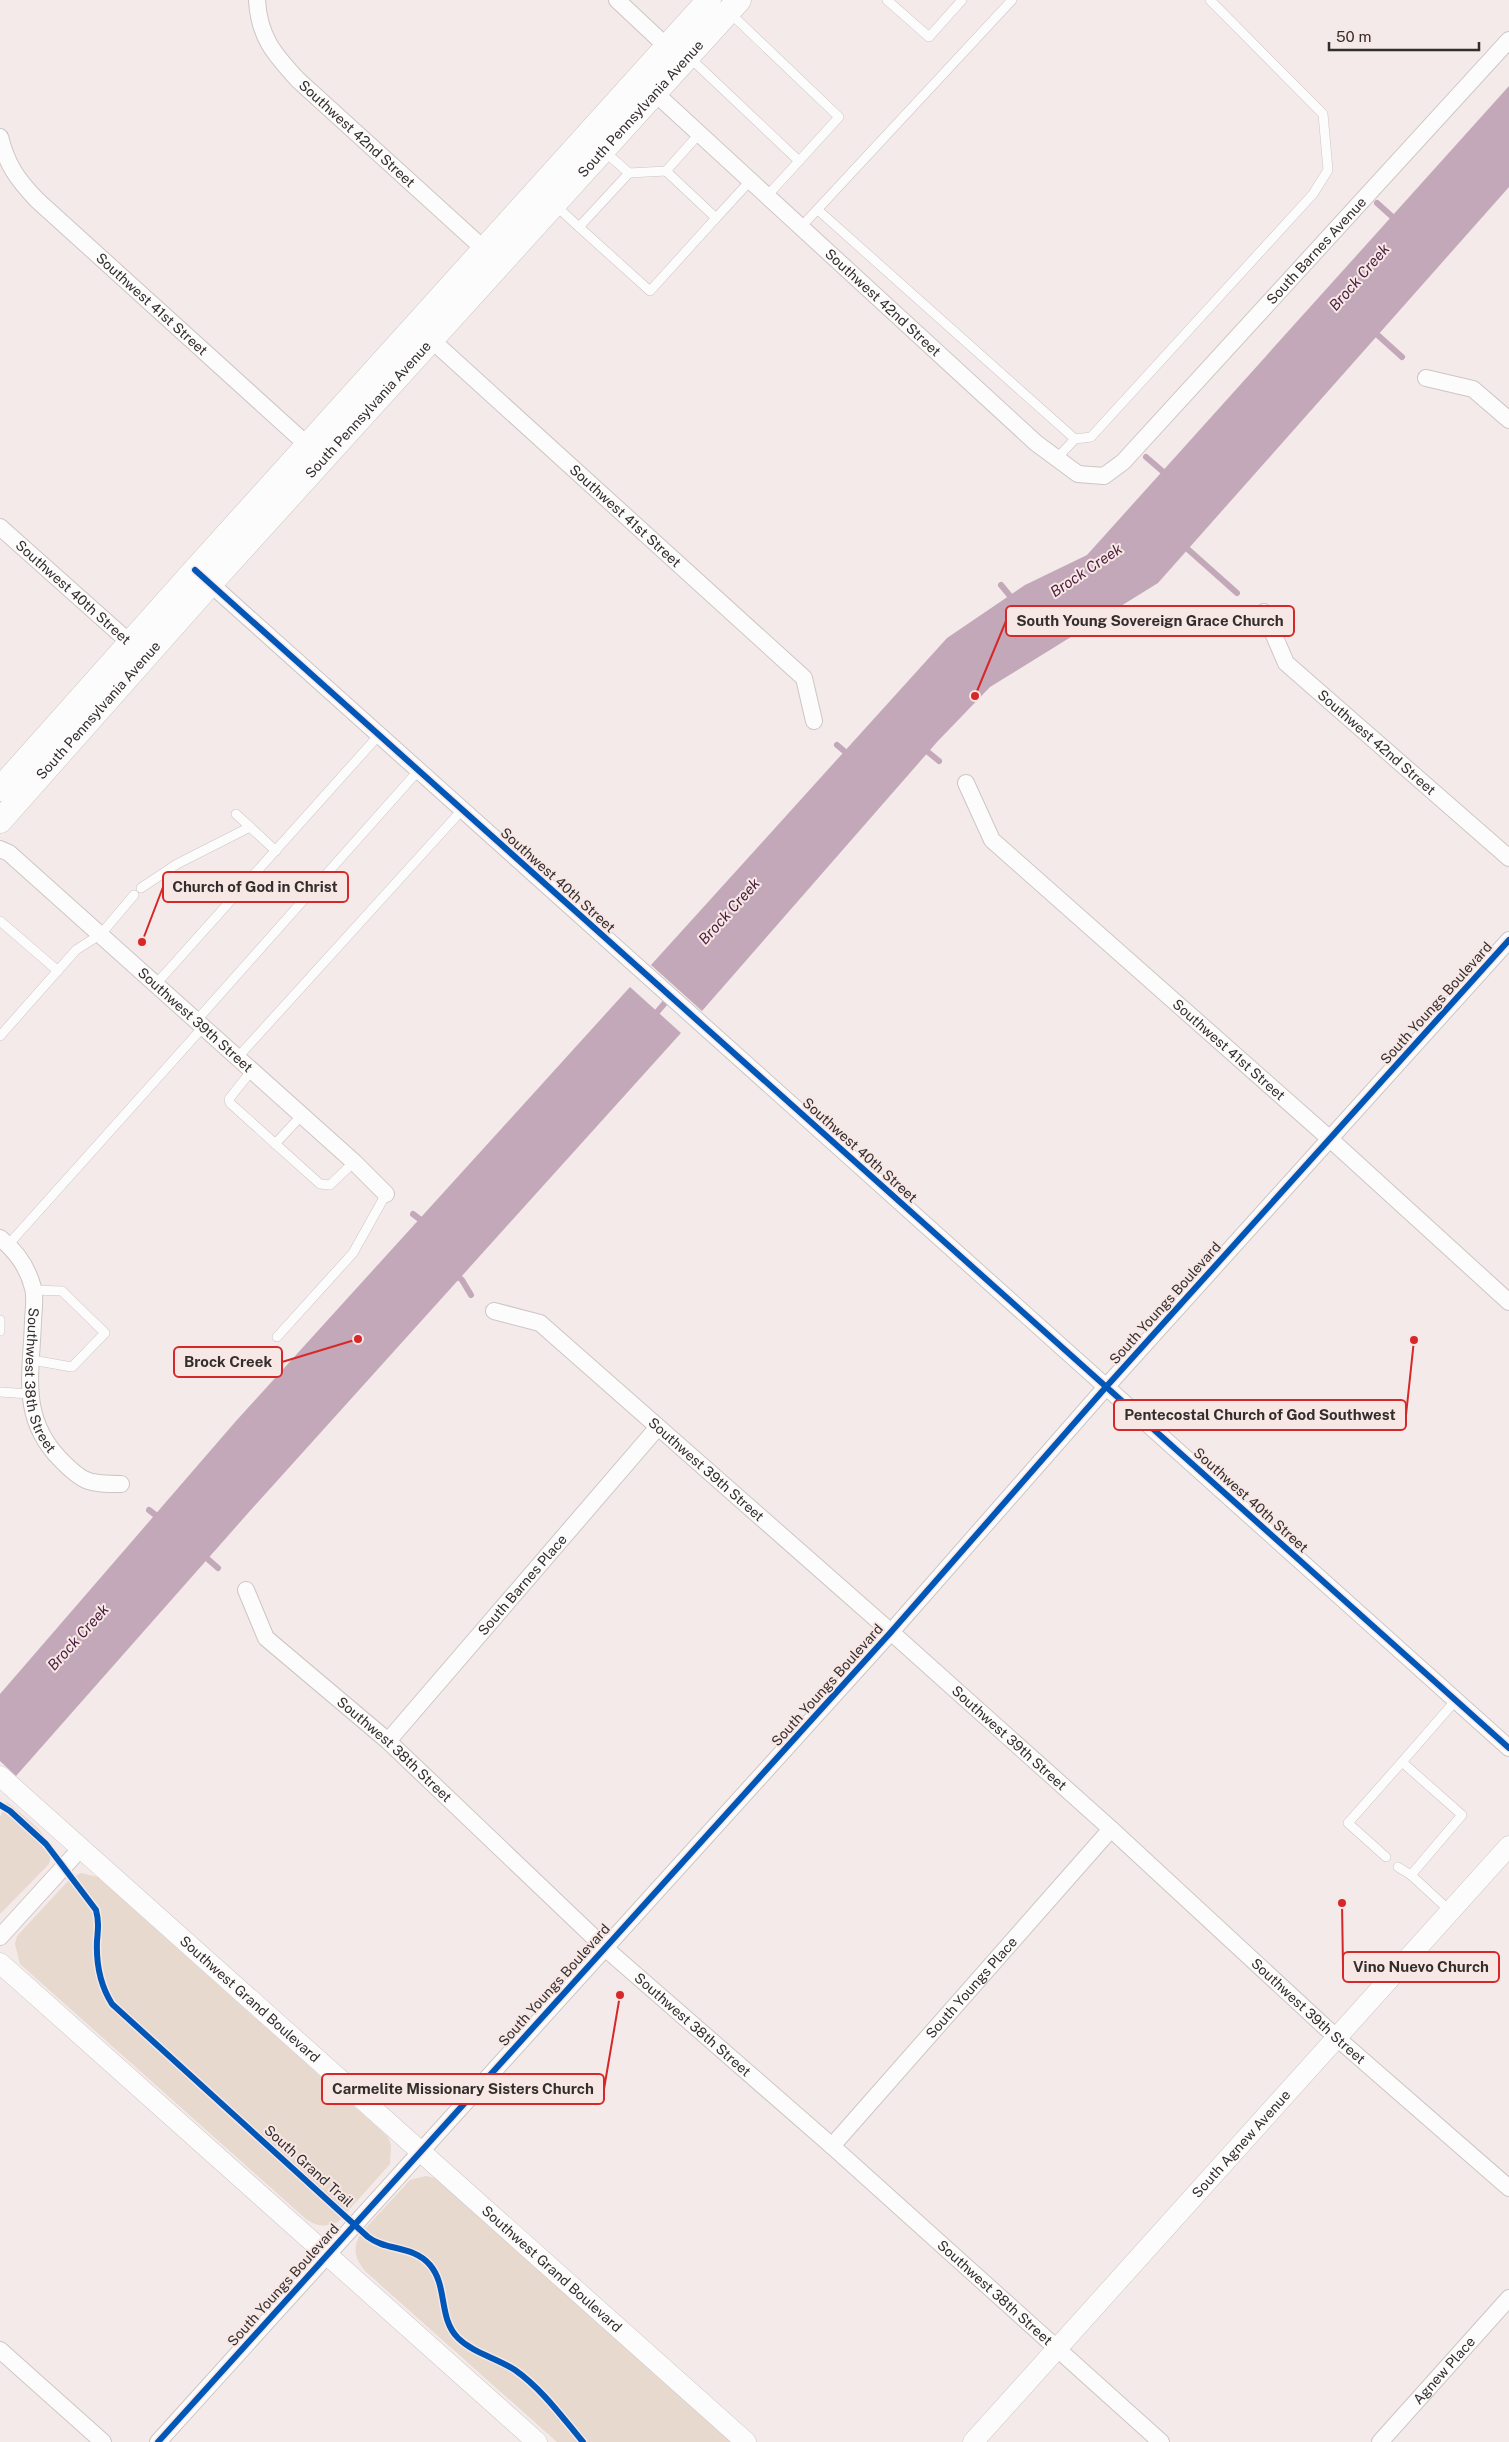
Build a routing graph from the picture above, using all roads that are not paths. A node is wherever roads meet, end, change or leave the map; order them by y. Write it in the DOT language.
graph roads {
  1 [pos="257,0"];
  2 [pos="617,0"];
  3 [pos="887,0"];
  4 [pos="962,0"];
  5 [pos="1012,0"];
  6 [pos="1210,0"];
  7 [pos="726,4"];
  8 [pos="1509,40"];
  9 [pos="666,46"];
  10 [pos="688,56"];
  11 [pos="655,93"];
  12 [pos="699,134"];
  13 [pos="0,137"];
  14 [pos="603,150"];
  15 [pos="799,161"];
  16 [pos="666,171"];
  17 [pos="629,173"];
  18 [pos="750,181"];
  19 [pos="767,196"];
  20 [pos="554,204"];
  21 [pos="818,210"];
  22 [pos="716,218"];
  23 [pos="579,227"];
  24 [pos="801,227"];
  25 [pos="485,250"];
  26 [pos="423,332"];
  27 [pos="1426,378"];
  28 [pos="1509,420"];
  29 [pos="1075,439"];
  30 [pos="315,452"];
  31 [pos="1057,458"];
  32 [pos="1124,462"];
  33 [pos="0,527"];
  34 [pos="203,577"];
  35 [pos="1264,612"];
  36 [pos="138,650"];
  37 [pos="814,721"];
  38 [pos="379,735"];
  39 [pos="418,771"];
  40 [pos="966,783"];
  41 [pos="0,789"];
  42 [pos="462,810"];
  43 [pos="236,814"];
  44 [pos="0,821"];
  45 [pos="250,827"];
  46 [pos="0,850"];
  47 [pos="276,851"];
  48 [pos="1509,858"];
  49 [pos="0,921"];
  50 [pos="101,934"];
  51 [pos="1509,940"];
  52 [pos="58,971"];
  53 [pos="156,984"];
  54 [pos="200,1023"];
  55 [pos="0,1036"];
  56 [pos="238,1058"];
  57 [pos="252,1070"];
  58 [pos="302,1115"];
  59 [pos="1330,1139"];
  60 [pos="275,1144"];
  61 [pos="354,1162"];
  62 [pos="386,1194"];
  63 [pos="4,1241"];
  64 [pos="34,1290"];
  65 [pos="1509,1302"];
  66 [pos="494,1311"];
  67 [pos="0,1320"];
  68 [pos="0,1331"];
  69 [pos="277,1337"];
  70 [pos="32,1360"];
  71 [pos="1106,1387"];
  72 [pos="0,1392"];
  73 [pos="30,1394"];
  74 [pos="658,1427"];
  75 [pos="121,1484"];
  76 [pos="246,1590"];
  77 [pos="891,1632"];
  78 [pos="1456,1700"];
  79 [pos="388,1741"];
  80 [pos="1509,1748"];
  81 [pos="1402,1762"];
  82 [pos="7,1783"];
  83 [pos="1111,1829"];
  84 [pos="1509,1846"];
  85 [pos="81,1848"];
  86 [pos="1386,1857"];
  87 [pos="1398,1867"];
  88 [pos="1411,1875"];
  89 [pos="1450,1911"];
  90 [pos="0,1937"];
  91 [pos="604,1948"];
  92 [pos="0,1962"];
  93 [pos="1337,2038"];
  94 [pos="832,2146"];
  95 [pos="421,2151"];
  96 [pos="1509,2188"];
  97 [pos="327,2255"];
  98 [pos="1509,2298"];
  99 [pos="0,2350"];
  100 [pos="1058,2350"];
  101 [pos="103,2442"];
  102 [pos="158,2442"];
  103 [pos="538,2442"];
  104 [pos="746,2442"];
  105 [pos="973,2442"];
  106 [pos="1161,2442"];
  107 [pos="1380,2442"];
  1 -- 25 [label="street, Southwest 42nd Street"];
  2 -- 9 [label="street"];
  3 -- 4 [label="lane"];
  5 -- 21 [label="lane"];
  6 -- 29 [label="lane"];
  7 -- 9 [label="main road, South Pennsylvania Avenue"];
  7 -- 10 [label="main road, South Pennsylvania Avenue"];
  7 -- 15 [label="lane"];
  8 -- 32 [label="street, South Barnes Avenue"];
  9 -- 11 [label="street"];
  9 -- 25 [label="main road, South Pennsylvania Avenue"];
  10 -- 11 [label="main road, South Pennsylvania Avenue"];
  10 -- 15 [label="lane"];
  11 -- 12 [label="street, Southwest 42nd Street"];
  11 -- 14 [label="main road, South Pennsylvania Avenue"];
  12 -- 16 [label="lane"];
  12 -- 18 [label="street, Southwest 42nd Street"];
  13 -- 30 [label="street, Southwest 41st Street"];
  14 -- 17 [label="lane"];
  14 -- 20 [label="main road, South Pennsylvania Avenue"];
  15 -- 19 [label="lane"];
  16 -- 17 [label="lane"];
  16 -- 22 [label="lane"];
  17 -- 23 [label="lane"];
  18 -- 19 [label="street, Southwest 42nd Street"];
  18 -- 22 [label="lane"];
  19 -- 24 [label="street, Southwest 42nd Street"];
  20 -- 23 [label="lane"];
  20 -- 26 [label="main road, South Pennsylvania Avenue"];
  21 -- 24 [label="lane"];
  21 -- 29 [label="lane"];
  22 -- 23 [label="lane"];
  24 -- 31 [label="street, Southwest 42nd Street"];
  25 -- 26 [label="main road, South Pennsylvania Avenue"];
  26 -- 30 [label="main road, South Pennsylvania Avenue"];
  26 -- 37 [label="street, Southwest 41st Street"];
  27 -- 28 [label="street"];
  29 -- 31 [label="lane"];
  30 -- 34 [label="main road, South Pennsylvania Avenue"];
  31 -- 32 [label="street, Southwest 42nd Street"];
  33 -- 36 [label="street, Southwest 40th Street"];
  34 -- 36 [label="main road, South Pennsylvania Avenue"];
  34 -- 38 [label="street, Southwest 40th Street"];
  35 -- 48 [label="street, Southwest 42nd Street"];
  36 -- 41 [label="main road, South Pennsylvania Avenue"];
  36 -- 44 [label="main road, South Pennsylvania Avenue"];
  38 -- 39 [label="street, Southwest 40th Street"];
  38 -- 47 [label="lane"];
  39 -- 42 [label="street, Southwest 40th Street"];
  39 -- 54 [label="lane"];
  40 -- 59 [label="street, Southwest 41st Street"];
  42 -- 56 [label="lane"];
  42 -- 71 [label="street, Southwest 40th Street"];
  43 -- 45 [label="lane"];
  45 -- 47 [label="lane"];
  45 -- 50 [label="lane"];
  46 -- 50 [label="street, Southwest 39th Street"];
  47 -- 53 [label="lane"];
  49 -- 52 [label="lane"];
  50 -- 52 [label="lane"];
  50 -- 53 [label="street, Southwest 39th Street"];
  51 -- 59 [label="street, South Youngs Boulevard"];
  52 -- 55 [label="lane"];
  53 -- 54 [label="street, Southwest 39th Street"];
  54 -- 56 [label="street, Southwest 39th Street"];
  54 -- 63 [label="lane"];
  56 -- 57 [label="street, Southwest 39th Street"];
  57 -- 58 [label="street, Southwest 39th Street"];
  57 -- 60 [label="lane"];
  58 -- 60 [label="lane"];
  58 -- 61 [label="street, Southwest 39th Street"];
  59 -- 65 [label="street, Southwest 41st Street"];
  59 -- 71 [label="street, South Youngs Boulevard"];
  60 -- 61 [label="lane"];
  61 -- 62 [label="street, Southwest 39th Street"];
  62 -- 69 [label="lane"];
  63 -- 64 [label="street, Southwest 38th Street"];
  64 -- 70 [label="street, Southwest 38th Street"];
  64 -- 70 [label="lane"];
  66 -- 74 [label="street, Southwest 39th Street"];
  67 -- 68 [label="lane"];
  70 -- 73 [label="street, Southwest 38th Street"];
  71 -- 77 [label="street, South Youngs Boulevard"];
  71 -- 78 [label="street, Southwest 40th Street"];
  72 -- 73 [label="lane"];
  73 -- 75 [label="street, Southwest 38th Street"];
  74 -- 77 [label="street, Southwest 39th Street"];
  74 -- 79 [label="street, South Barnes Place"];
  76 -- 79 [label="street, Southwest 38th Street"];
  77 -- 83 [label="street, Southwest 39th Street"];
  77 -- 91 [label="street, South Youngs Boulevard"];
  78 -- 80 [label="street, Southwest 40th Street"];
  78 -- 81 [label="lane"];
  79 -- 91 [label="street, Southwest 38th Street"];
  81 -- 86 [label="lane"];
  81 -- 88 [label="lane"];
  82 -- 85 [label="street, Southwest Grand Boulevard"];
  83 -- 93 [label="street, Southwest 39th Street"];
  83 -- 94 [label="street, South Youngs Place"];
  84 -- 89 [label="street, South Agnew Avenue"];
  85 -- 90 [label="street"];
  85 -- 95 [label="street, Southwest Grand Boulevard"];
  87 -- 88 [label="lane"];
  88 -- 89 [label="lane"];
  89 -- 93 [label="street, South Agnew Avenue"];
  91 -- 94 [label="street, Southwest 38th Street"];
  91 -- 95 [label="street, South Youngs Boulevard"];
  92 -- 97 [label="street"];
  93 -- 96 [label="street, Southwest 39th Street"];
  93 -- 100 [label="street, South Agnew Avenue"];
  94 -- 100 [label="street, Southwest 38th Street"];
  95 -- 97 [label="street, South Youngs Boulevard"];
  95 -- 104 [label="street, Southwest Grand Boulevard"];
  97 -- 102 [label="street, South Youngs Boulevard"];
  97 -- 103 [label="street"];
  98 -- 107 [label="street, Agnew Place"];
  99 -- 101 [label="street"];
  100 -- 105 [label="street, South Agnew Avenue"];
  100 -- 106 [label="street, Southwest 38th Street"];
}
